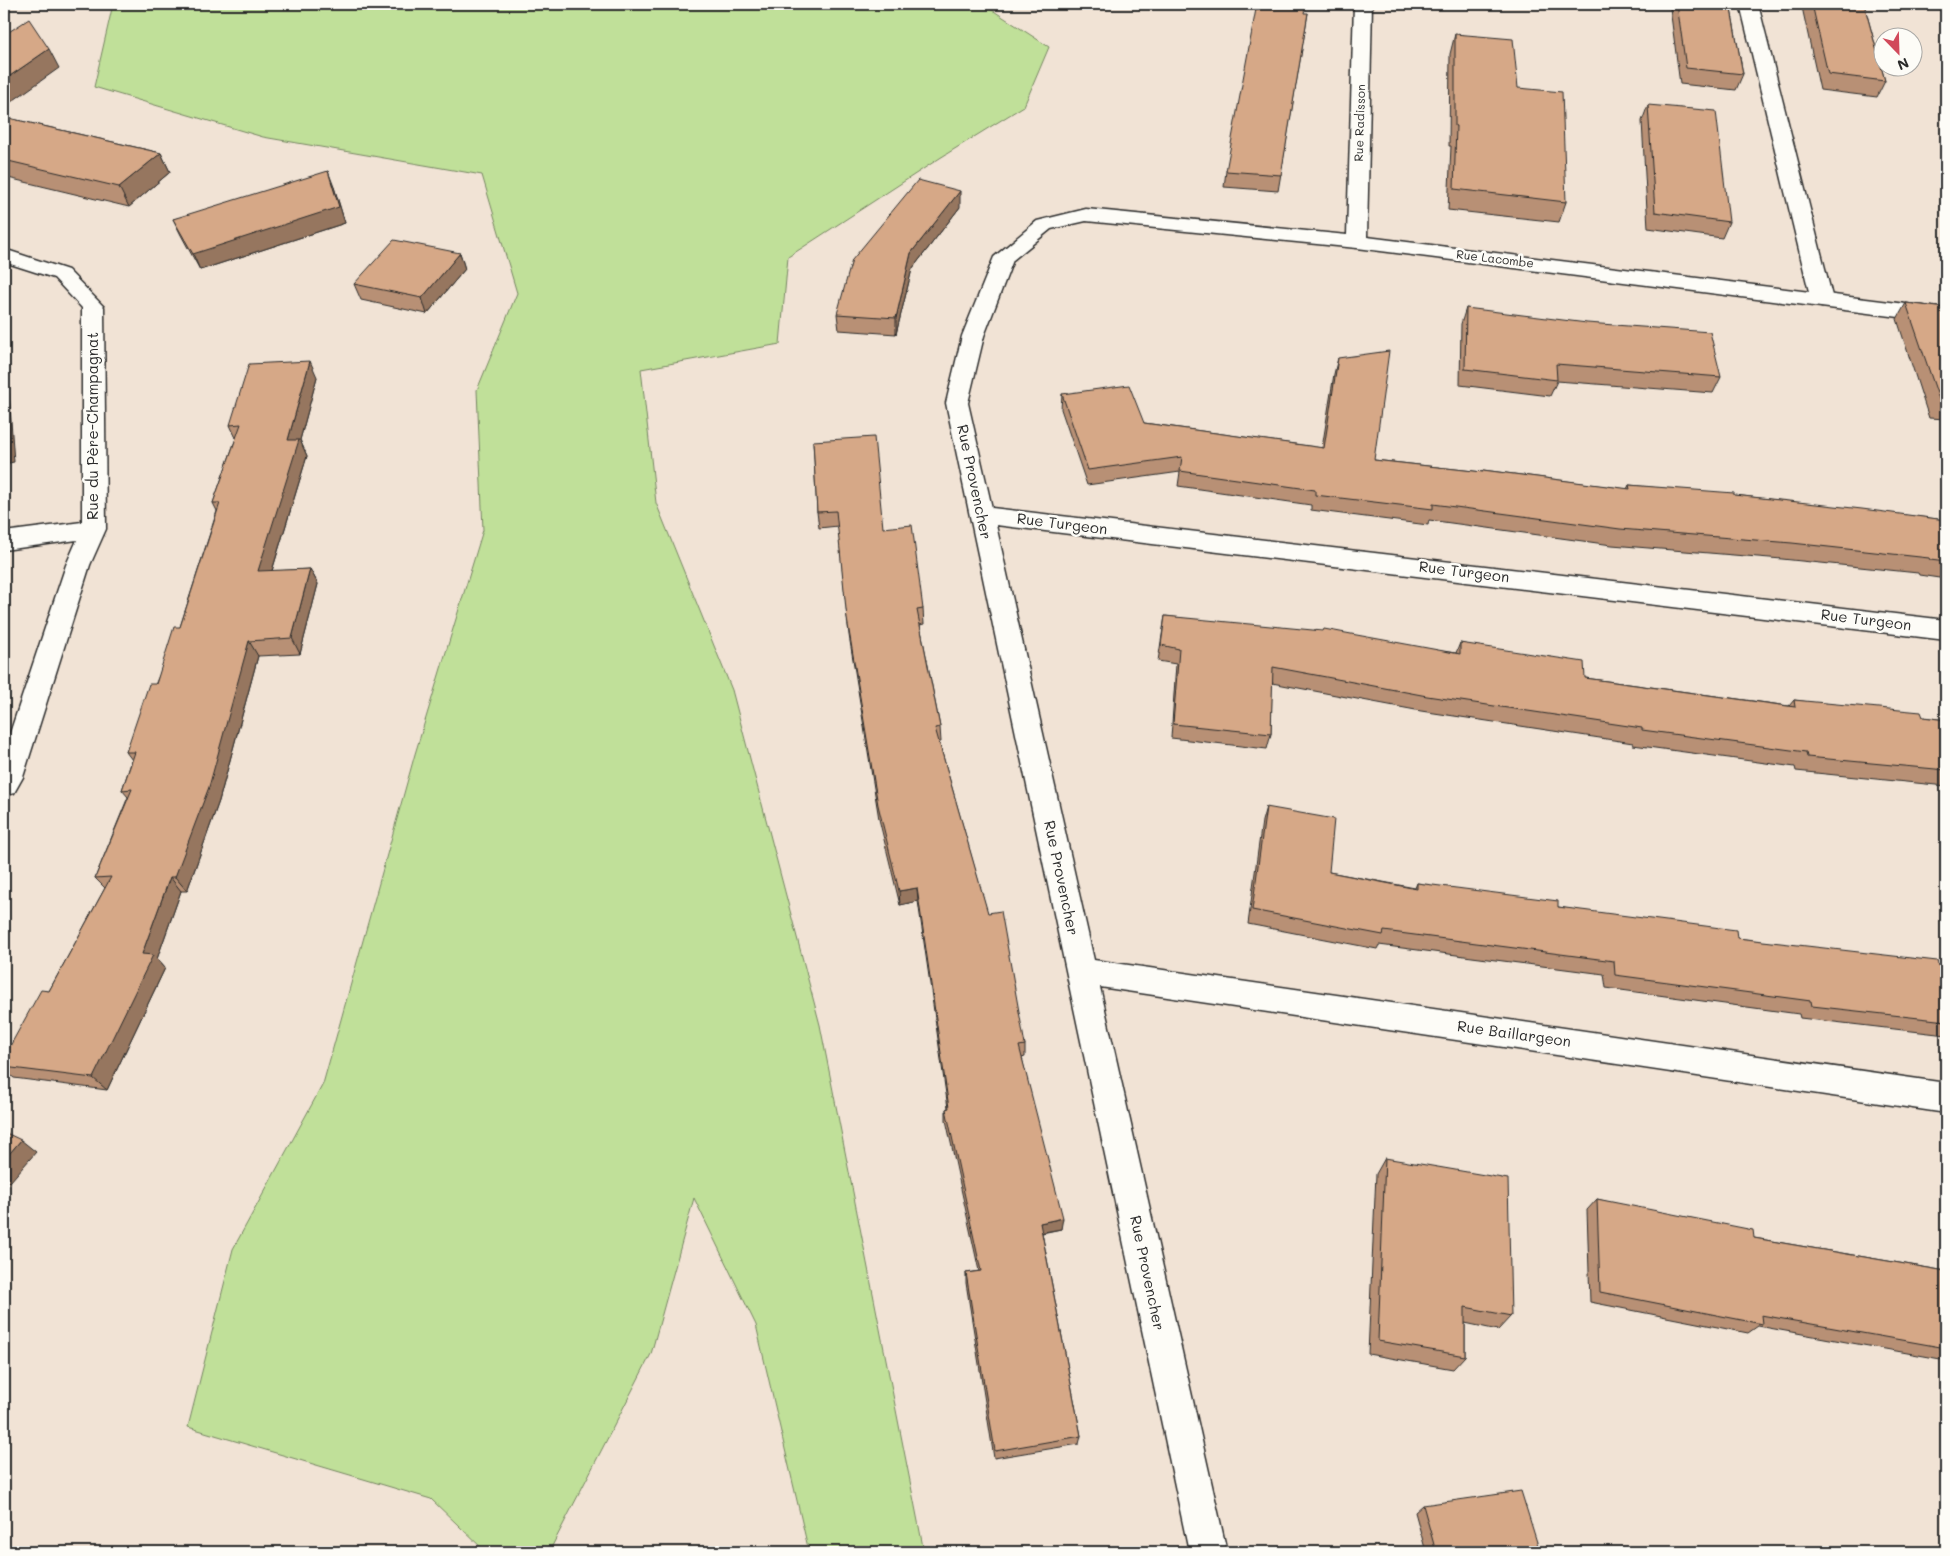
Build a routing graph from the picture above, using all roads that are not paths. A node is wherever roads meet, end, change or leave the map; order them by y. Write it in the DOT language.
graph roads {
  1 [pos="1363,4"];
  2 [pos="1749,4"];
  3 [pos="1044,225"];
  4 [pos="1357,242"];
  5 [pos="4,255"];
  6 [pos="1822,300"];
  7 [pos="1946,316"];
  8 [pos="982,515"];
  9 [pos="94,529"];
  10 [pos="4,541"];
  11 [pos="1946,630"];
  12 [pos="4,785"];
  13 [pos="1081,971"];
  14 [pos="1946,1098"];
  15 [pos="1208,1552"];
  1 -- 4 [label="street, Rue Radisson"];
  2 -- 6 [label="street"];
  3 -- 4 [label="street, Rue Lacombe"];
  3 -- 8 [label="street, Rue Provencher"];
  4 -- 6 [label="street, Rue Lacombe"];
  5 -- 9 [label="street, Rue du Père-Champagnat"];
  6 -- 7 [label="street, Rue Lacombe"];
  8 -- 11 [label="street, Rue Turgeon"];
  8 -- 13 [label="street, Rue Provencher"];
  9 -- 10 [label="street"];
  9 -- 12 [label="street, Rue du Père-Champagnat"];
  13 -- 14 [label="street, Rue Baillargeon"];
  13 -- 15 [label="street, Rue Provencher"];
}
